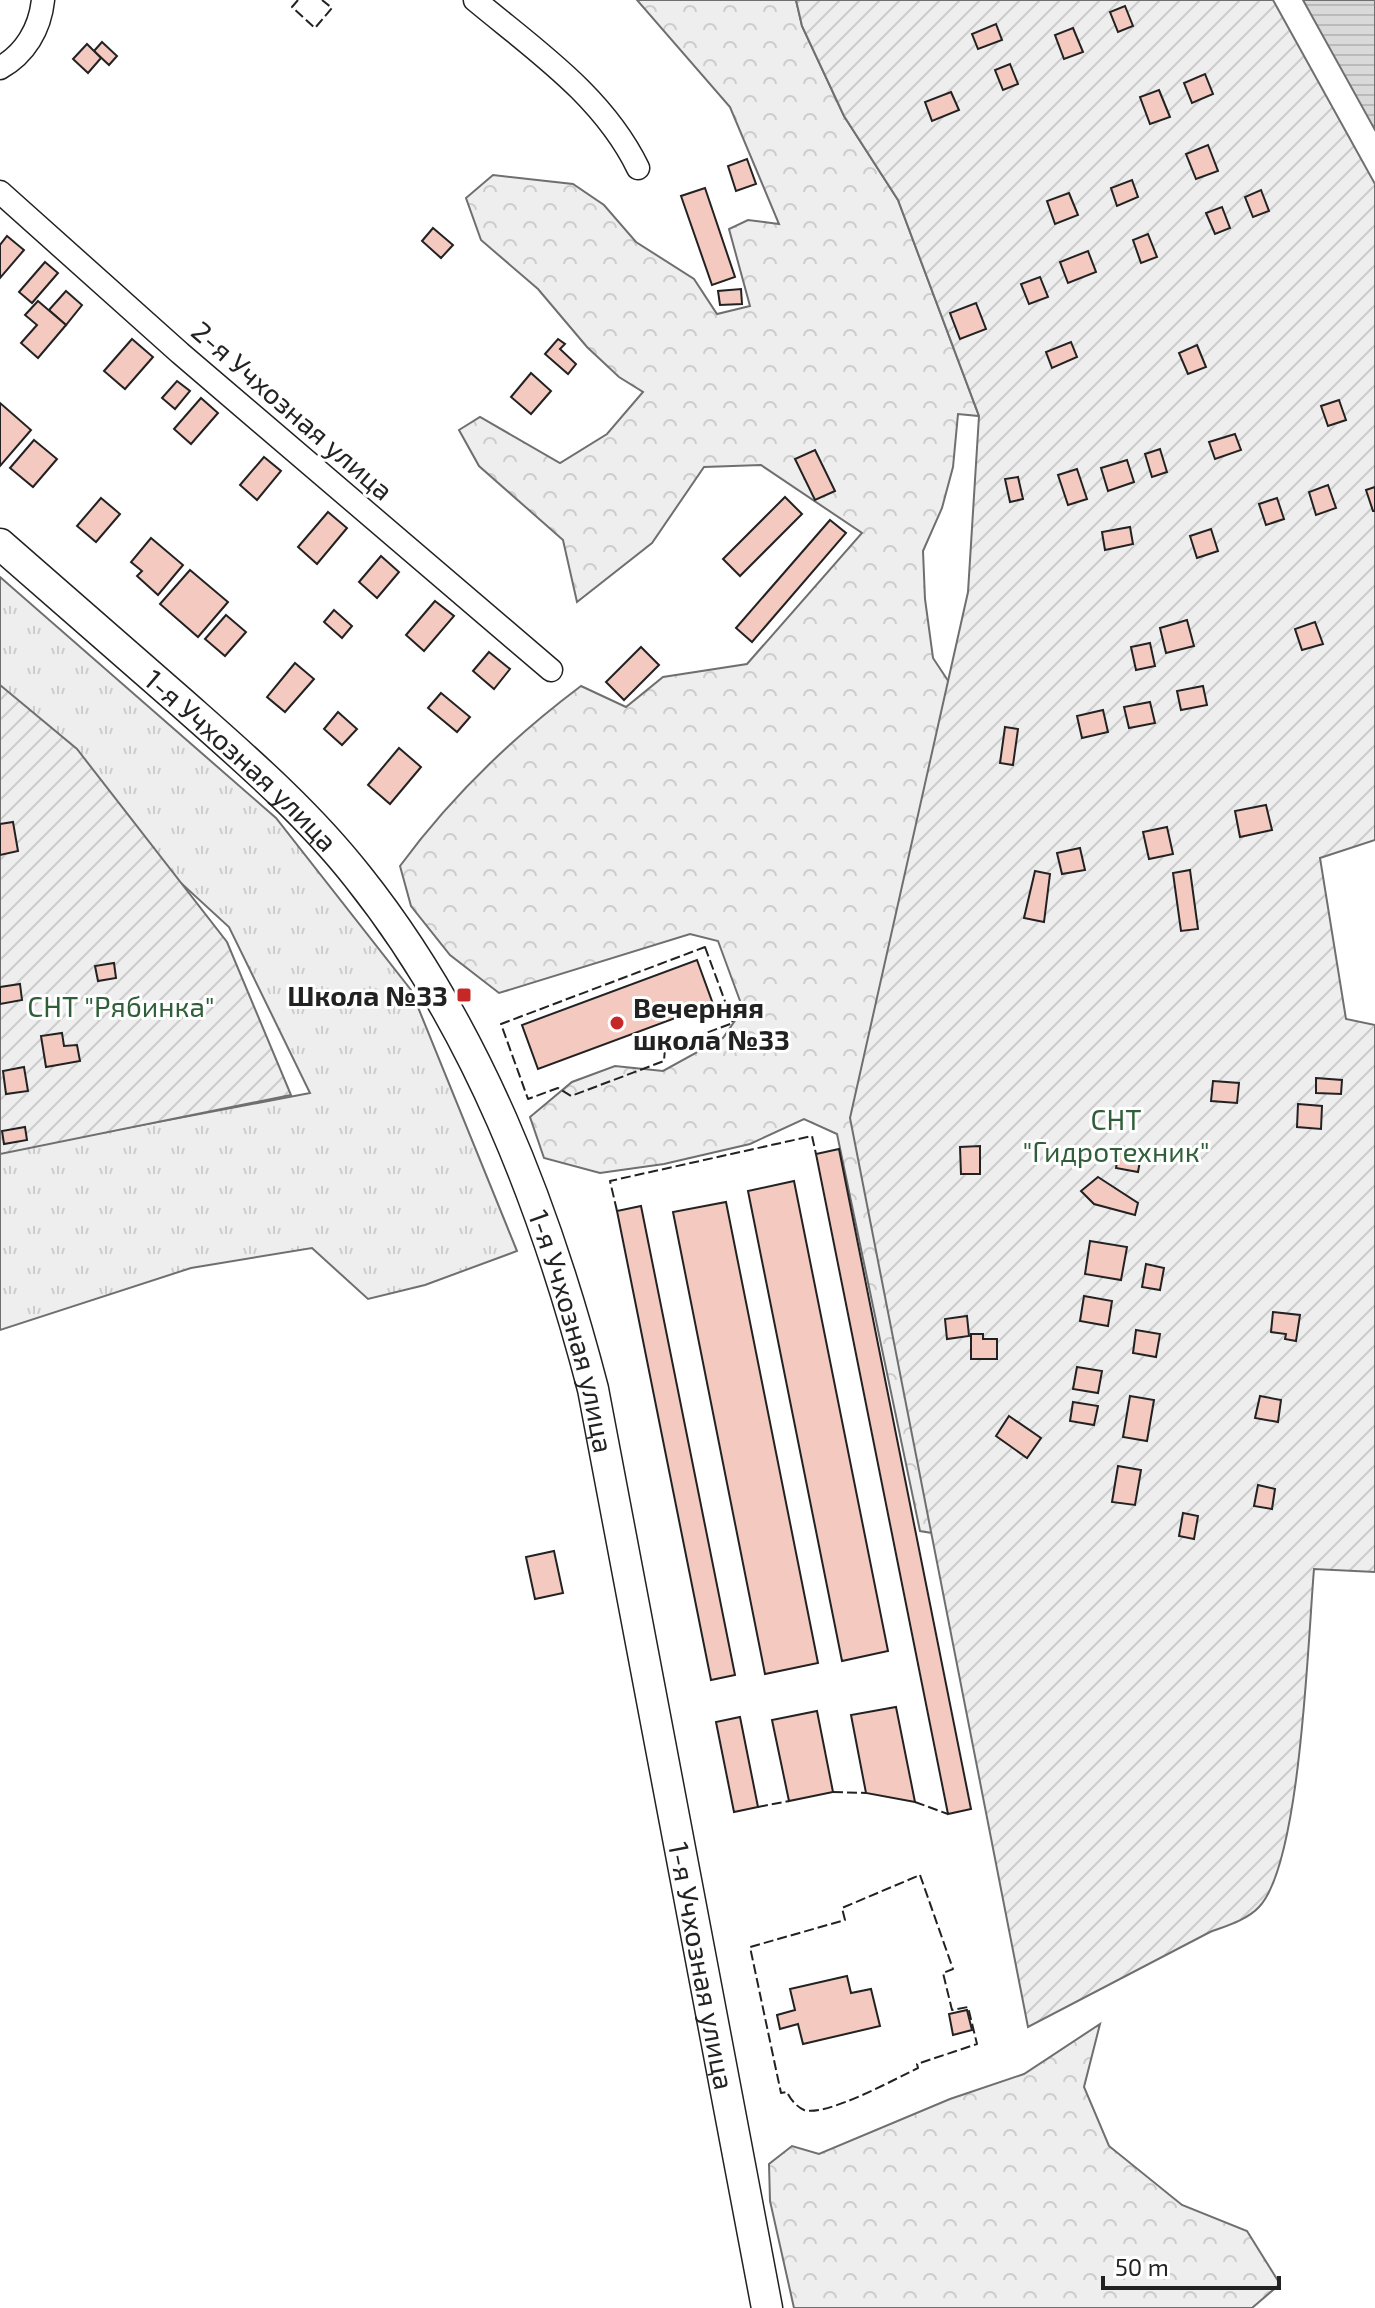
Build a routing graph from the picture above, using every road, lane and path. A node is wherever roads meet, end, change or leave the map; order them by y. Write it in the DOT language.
graph roads {
  1 [pos="43,0"];
  2 [pos="475,0"];
  3 [pos="0,68"];
  4 [pos="638,168"];
  5 [pos="0,192"];
  6 [pos="0,544"];
  7 [pos="551,670"];
  8 [pos="767,2308"];
  1 -- 3 [label="street"];
  2 -- 4 [label="street"];
  5 -- 7 [label="street, 2-я Учхозная улица"];
  6 -- 8 [label="street, 1-я Учхозная улица"];
}
